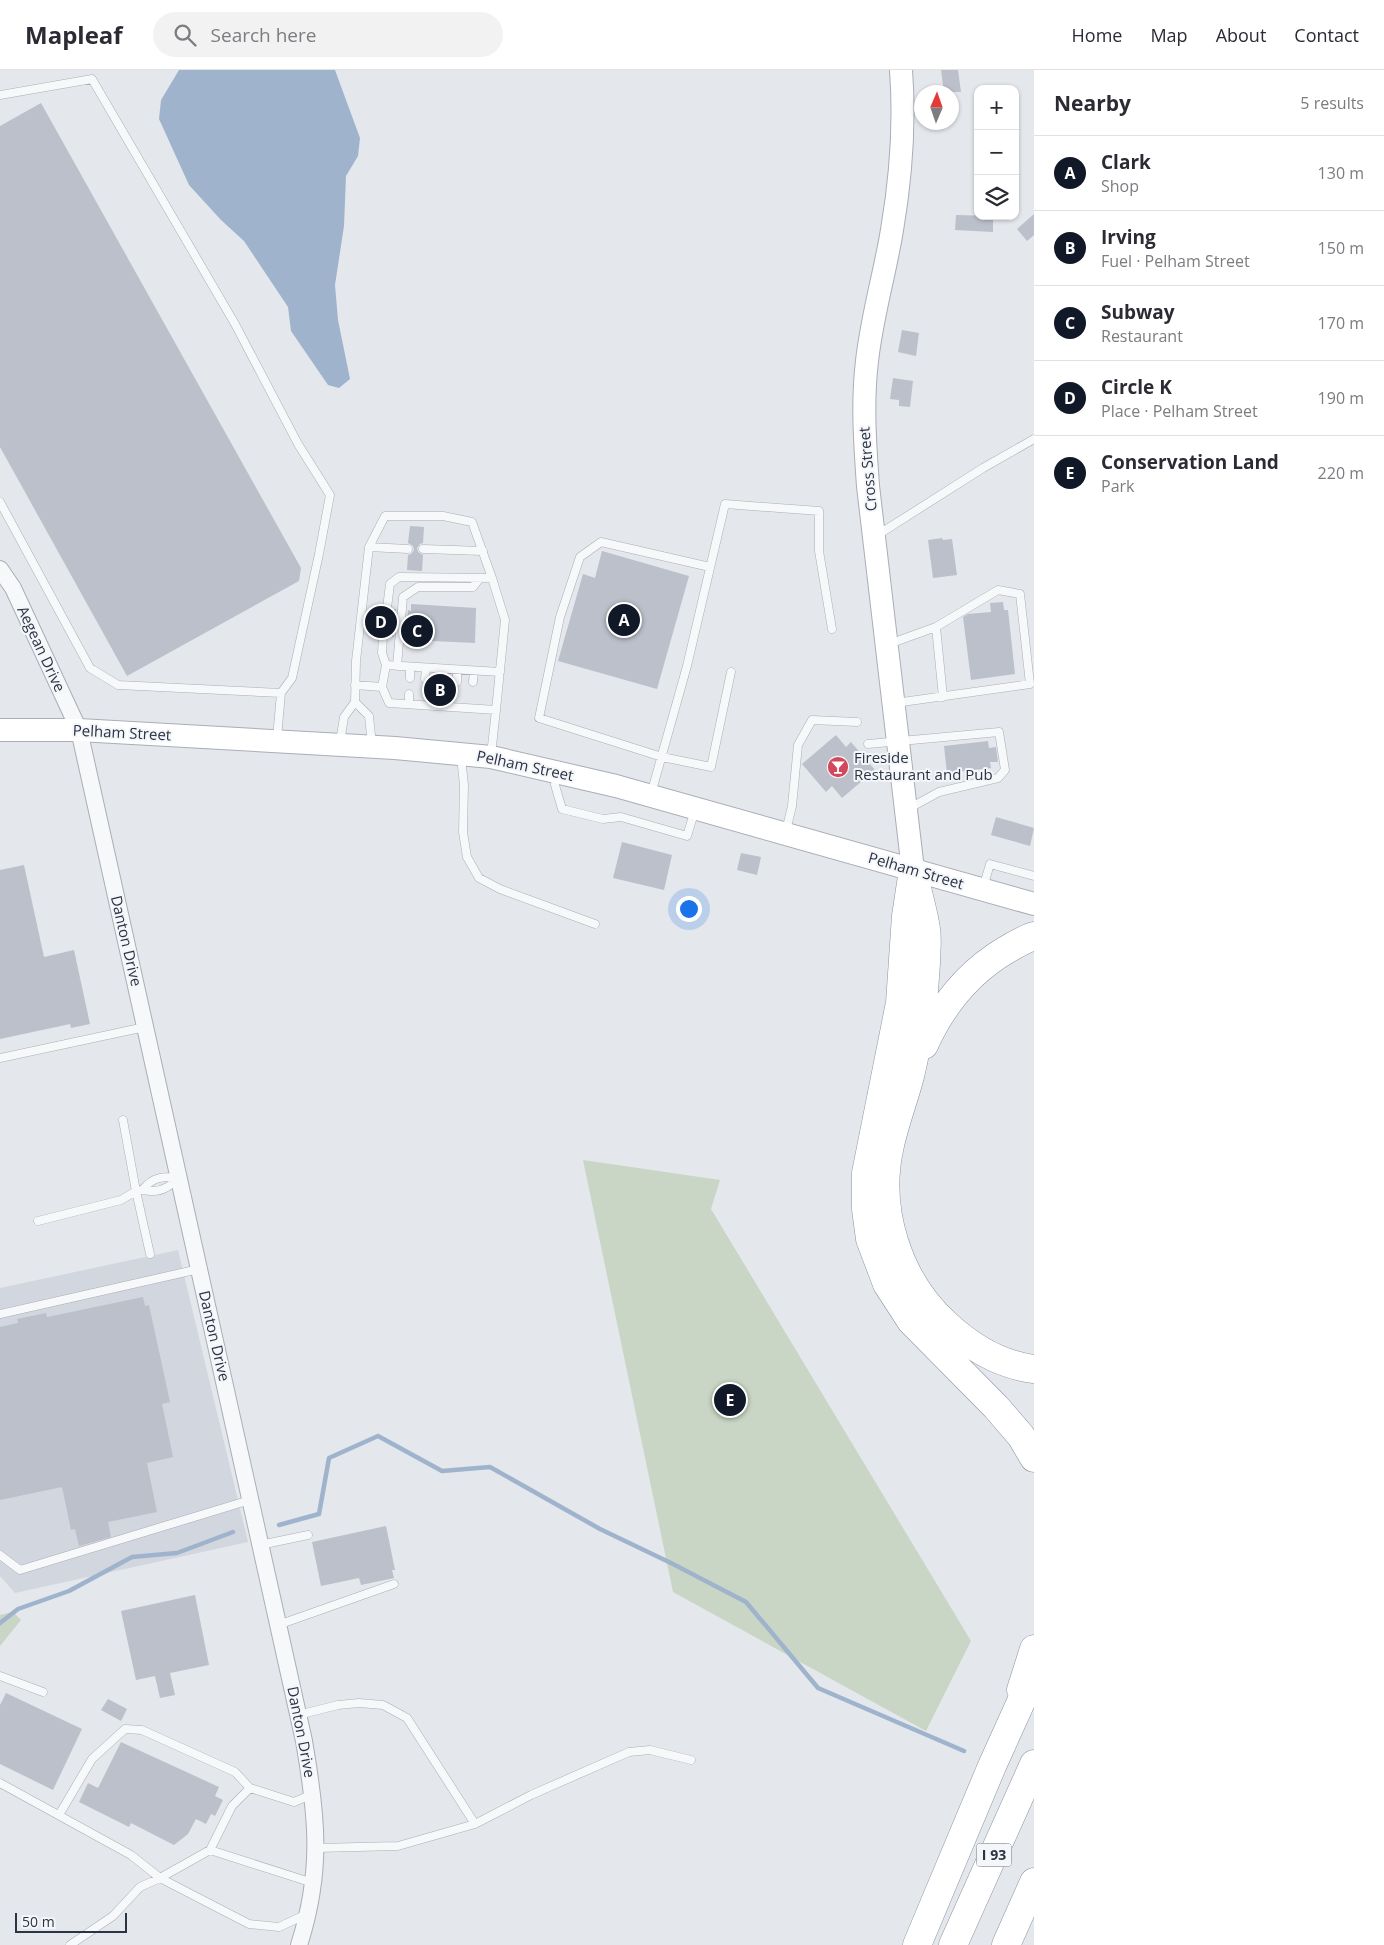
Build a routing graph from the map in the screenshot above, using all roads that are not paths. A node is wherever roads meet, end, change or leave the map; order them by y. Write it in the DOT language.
graph roads {
  1 [pos="901,70"];
  2 [pos="0,95"];
  3 [pos="1034,439"];
  4 [pos="0,502"];
  5 [pos="874,537"];
  6 [pos="369,547"];
  7 [pos="408,549"];
  8 [pos="423,549"];
  9 [pos="483,551"];
  10 [pos="710,567"];
  11 [pos="0,569"];
  12 [pos="480,578"];
  13 [pos="492,578"];
  14 [pos="387,608"];
  15 [pos="936,627"];
  16 [pos="832,629"];
  17 [pos="383,636"];
  18 [pos="886,644"];
  19 [pos="386,665"];
  20 [pos="398,666"];
  21 [pos="410,667"];
  22 [pos="426,668"];
  23 [pos="443,669"];
  24 [pos="458,670"];
  25 [pos="474,671"];
  26 [pos="500,672"];
  27 [pos="731,672"];
  28 [pos="410,678"];
  29 [pos="425,679"];
  30 [pos="442,680"];
  31 [pos="457,682"];
  32 [pos="473,682"];
  33 [pos="355,685"];
  34 [pos="382,687"];
  35 [pos="281,693"];
  36 [pos="409,694"];
  37 [pos="425,695"];
  38 [pos="442,696"];
  39 [pos="456,697"];
  40 [pos="943,697"];
  41 [pos="472,698"];
  42 [pos="354,702"];
  43 [pos="893,703"];
  44 [pos="409,704"];
  45 [pos="424,705"];
  46 [pos="441,706"];
  47 [pos="456,707"];
  48 [pos="472,708"];
  49 [pos="496,710"];
  50 [pos="857,722"];
  51 [pos="0,730"];
  52 [pos="79,730"];
  53 [pos="277,741"];
  54 [pos="898,742"];
  55 [pos="868,744"];
  56 [pos="339,746"];
  57 [pos="372,747"];
  58 [pos="461,753"];
  59 [pos="491,757"];
  60 [pos="662,757"];
  61 [pos="556,772"];
  62 [pos="651,796"];
  63 [pos="695,808"];
  64 [pos="906,810"];
  65 [pos="785,834"];
  66 [pos="913,870"];
  67 [pos="1034,876"];
  68 [pos="982,889"];
  69 [pos="1034,904"];
  70 [pos="595,924"];
  71 [pos="1034,936"];
  72 [pos="145,1028"];
  73 [pos="0,1058"];
  74 [pos="910,1076"];
  75 [pos="123,1120"];
  76 [pos="178,1178"];
  77 [pos="139,1190"];
  78 [pos="38,1221"];
  79 [pos="150,1254"];
  80 [pos="199,1270"];
  81 [pos="0,1314"];
  82 [pos="1034,1369"];
  83 [pos="1034,1458"];
  84 [pos="250,1500"];
  85 [pos="308,1535"];
  86 [pos="260,1545"];
  87 [pos="0,1555"];
  88 [pos="394,1584"];
  89 [pos="278,1625"];
  90 [pos="1034,1649"];
  91 [pos="1034,1673"];
  92 [pos="0,1676"];
  93 [pos="43,1692"];
  94 [pos="298,1715"];
  95 [pos="692,1760"];
  96 [pos="1034,1764"];
  97 [pos="992,1766"];
  98 [pos="0,1783"];
  99 [pos="250,1788"];
  100 [pos="313,1794"];
  101 [pos="59,1815"];
  102 [pos="475,1824"];
  103 [pos="316,1848"];
  104 [pos="210,1850"];
  105 [pos="160,1878"];
  106 [pos="1034,1882"];
  107 [pos="313,1883"];
  108 [pos="308,1913"];
  109 [pos="70,1945"];
  110 [pos="299,1945"];
  111 [pos="917,1945"];
  112 [pos="953,1945"];
  113 [pos="1006,1945"];
  1 -- 5 [label="street, Cross Street"];
  2 -- 35 [label="lane"];
  3 -- 5 [label="lane"];
  4 -- 35 [label="lane"];
  5 -- 18 [label="street, Cross Street"];
  6 -- 7 [label="lane"];
  6 -- 9 [label="lane"];
  6 -- 33 [label="lane"];
  8 -- 9 [label="lane"];
  9 -- 13 [label="lane"];
  10 -- 16 [label="lane"];
  10 -- 60 [label="lane"];
  10 -- 60 [label="lane"];
  11 -- 52 [label="street, Aegean Drive"];
  12 -- 13 [label="lane"];
  12 -- 14 [label="lane"];
  12 -- 20 [label="lane"];
  13 -- 26 [label="lane"];
  15 -- 18 [label="lane"];
  15 -- 40 [label="lane"];
  15 -- 40 [label="lane"];
  17 -- 19 [label="lane"];
  18 -- 43 [label="street, Cross Street"];
  19 -- 20 [label="lane"];
  19 -- 34 [label="lane"];
  20 -- 21 [label="lane"];
  21 -- 22 [label="lane"];
  21 -- 28 [label="lane"];
  22 -- 23 [label="lane"];
  22 -- 29 [label="lane"];
  23 -- 24 [label="lane"];
  23 -- 30 [label="lane"];
  24 -- 25 [label="lane"];
  24 -- 31 [label="lane"];
  25 -- 26 [label="lane"];
  25 -- 32 [label="lane"];
  26 -- 49 [label="lane"];
  27 -- 60 [label="lane"];
  33 -- 34 [label="lane"];
  33 -- 42 [label="lane"];
  34 -- 44 [label="lane"];
  35 -- 53 [label="lane"];
  36 -- 44 [label="lane"];
  37 -- 45 [label="lane"];
  38 -- 46 [label="lane"];
  39 -- 47 [label="lane"];
  40 -- 43 [label="lane"];
  41 -- 48 [label="lane"];
  42 -- 56 [label="lane"];
  42 -- 57 [label="lane"];
  43 -- 54 [label="street, Cross Street"];
  44 -- 45 [label="lane"];
  45 -- 46 [label="lane"];
  46 -- 47 [label="lane"];
  47 -- 48 [label="lane"];
  48 -- 49 [label="lane"];
  49 -- 59 [label="lane"];
  50 -- 65 [label="lane"];
  51 -- 52 [label="street, Pelham Street"];
  52 -- 53 [label="street, Pelham Street"];
  52 -- 72 [label="street, Danton Drive"];
  53 -- 56 [label="street, Pelham Street"];
  54 -- 55 [label="lane"];
  54 -- 64 [label="street, Cross Street"];
  54 -- 64 [label="lane"];
  56 -- 57 [label="street, Pelham Street"];
  57 -- 58 [label="street, Pelham Street"];
  58 -- 59 [label="street, Pelham Street"];
  58 -- 70 [label="lane"];
  59 -- 61 [label="street, Pelham Street"];
  60 -- 62 [label="lane"];
  61 -- 62 [label="street, Pelham Street"];
  61 -- 63 [label="lane"];
  62 -- 63 [label="street, Pelham Street"];
  63 -- 65 [label="street, Pelham Street"];
  64 -- 66 [label="street, Cross Street"];
  65 -- 66 [label="street, Pelham Street"];
  66 -- 68 [label="street, Pelham Street"];
  66 -- 74 [label="highway"];
  66 -- 83 [label="highway"];
  67 -- 68 [label="lane"];
  68 -- 69 [label="street, Pelham Street"];
  71 -- 74 [label="highway"];
  72 -- 73 [label="lane"];
  72 -- 76 [label="street, Danton Drive"];
  74 -- 82 [label="highway"];
  75 -- 77 [label="lane"];
  76 -- 77 [label="lane"];
  76 -- 80 [label="street, Danton Drive"];
  77 -- 78 [label="lane"];
  77 -- 79 [label="lane"];
  80 -- 81 [label="lane"];
  80 -- 84 [label="street, Danton Drive"];
  84 -- 86 [label="street, Danton Drive"];
  84 -- 87 [label="lane"];
  85 -- 86 [label="lane"];
  86 -- 89 [label="street, Danton Drive"];
  88 -- 89 [label="lane"];
  89 -- 94 [label="street, Danton Drive"];
  90 -- 97 [label="highway"];
  91 -- 97 [label="highway"];
  92 -- 93 [label="lane"];
  94 -- 100 [label="street, Danton Drive"];
  94 -- 102 [label="lane"];
  95 -- 102 [label="lane"];
  96 -- 112 [label="highway, I 93"];
  97 -- 111 [label="highway"];
  98 -- 101 [label="lane"];
  99 -- 100 [label="lane"];
  99 -- 101 [label="lane"];
  99 -- 104 [label="lane"];
  100 -- 103 [label="street, Danton Drive"];
  101 -- 105 [label="lane"];
  102 -- 103 [label="lane"];
  103 -- 107 [label="street, Danton Drive"];
  104 -- 105 [label="lane"];
  104 -- 107 [label="lane"];
  105 -- 108 [label="lane"];
  105 -- 109 [label="lane"];
  106 -- 113 [label="highway"];
  107 -- 108 [label="street, Danton Drive"];
  108 -- 110 [label="street, Danton Drive"];
}
